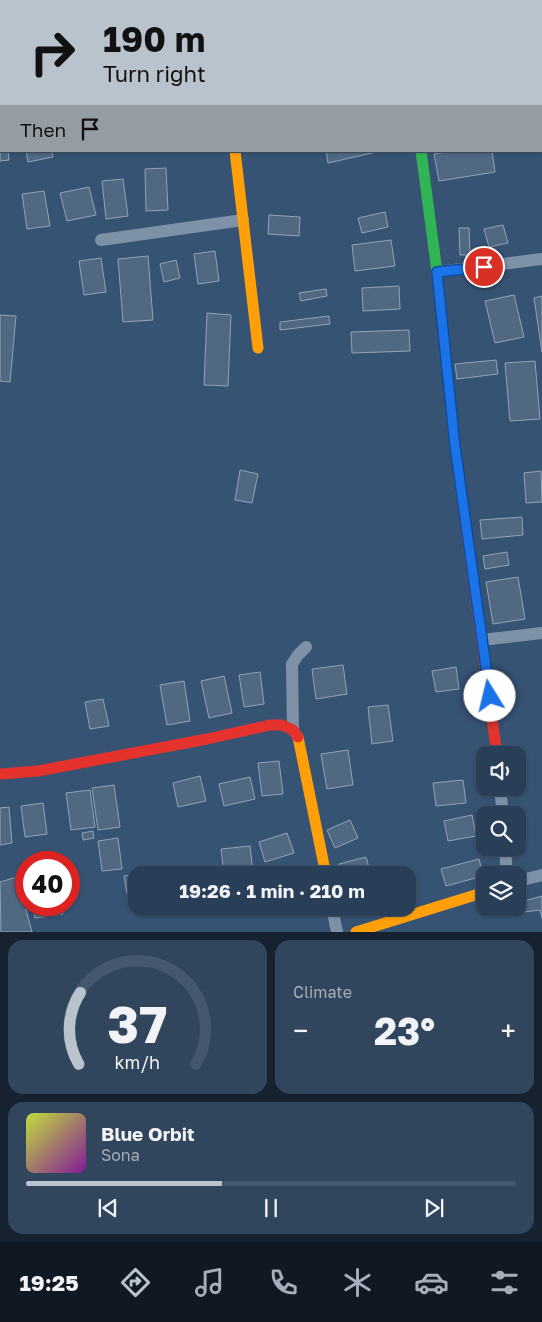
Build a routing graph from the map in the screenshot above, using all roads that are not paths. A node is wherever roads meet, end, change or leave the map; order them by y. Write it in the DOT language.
graph roads {
  1 [pos="234,152"];
  2 [pos="421,152"];
  3 [pos="242,220"];
  4 [pos="100,240"];
  5 [pos="542,259"];
  6 [pos="437,272"];
  7 [pos="258,348"];
  8 [pos="542,633"];
  9 [pos="482,640"];
  10 [pos="306,647"];
  11 [pos="293,730"];
  12 [pos="496,746"];
  13 [pos="0,774"];
  14 [pos="324,866"];
  15 [pos="542,875"];
  16 [pos="526,880"];
  17 [pos="476,895"];
  18 [pos="334,916"];
  19 [pos="374,930"];
  20 [pos="337,932"];
  21 [pos="356,932"];
  1 -- 3 [label="street"];
  2 -- 6 [label="street"];
  3 -- 4 [label="street"];
  3 -- 7 [label="street"];
  5 -- 6 [label="street"];
  6 -- 9 [label="street"];
  8 -- 9 [label="street"];
  9 -- 12 [label="street"];
  10 -- 11 [label="street"];
  11 -- 13 [label="street"];
  11 -- 14 [label="street"];
  15 -- 16 [label="street"];
  17 -- 19 [label="street"];
  18 -- 20 [label="street"];
  19 -- 21 [label="street"];
}
